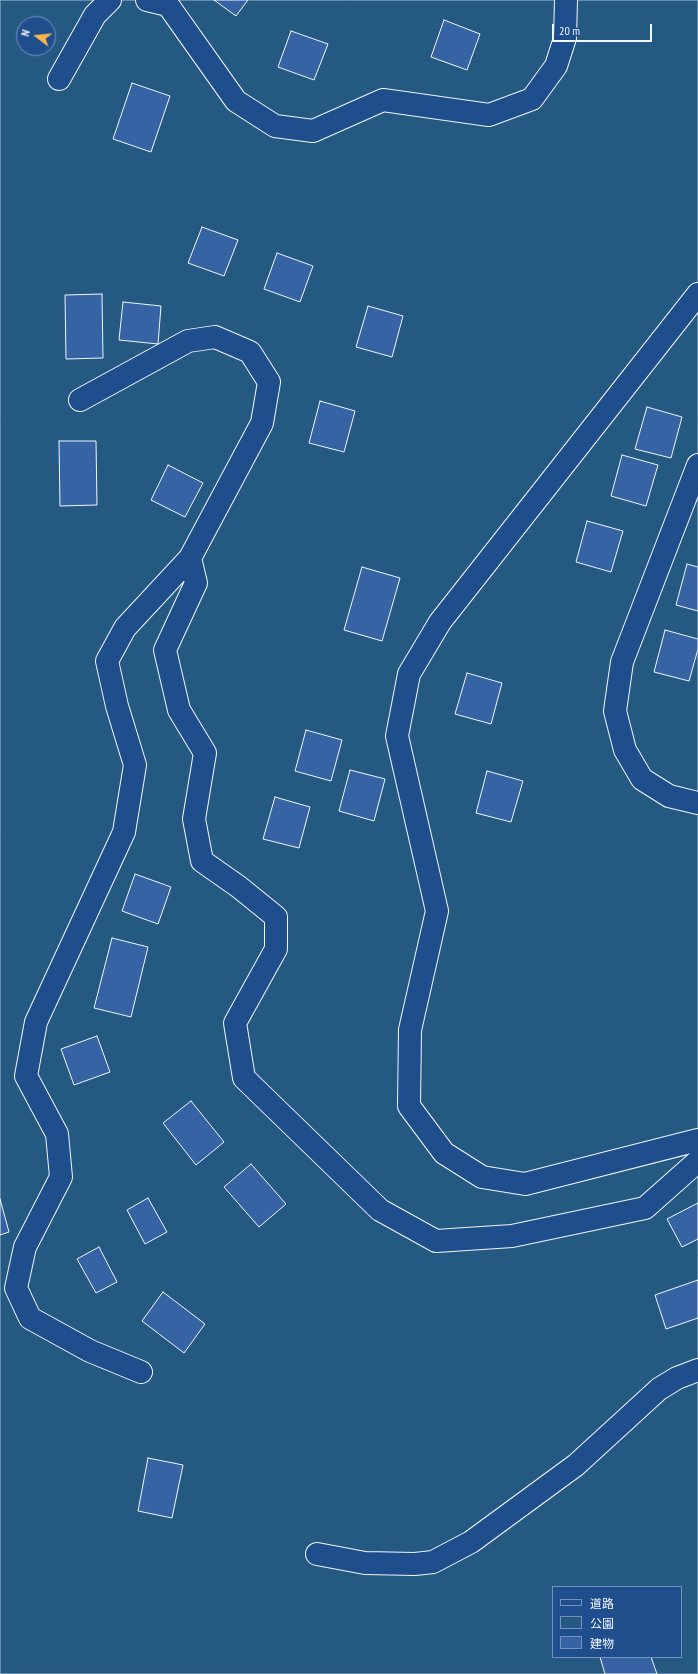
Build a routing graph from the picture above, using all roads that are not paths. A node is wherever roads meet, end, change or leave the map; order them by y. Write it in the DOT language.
graph roads {
  1 [pos="110,0"];
  2 [pos="148,0"];
  3 [pos="566,0"];
  4 [pos="59,79"];
  5 [pos="698,294"];
  6 [pos="80,400"];
  7 [pos="698,465"];
  8 [pos="190,558"];
  9 [pos="698,803"];
  10 [pos="698,1140"];
  11 [pos="698,1161"];
  12 [pos="698,1370"];
  13 [pos="141,1372"];
  14 [pos="317,1554"];
  1 -- 4 [label="street"];
  2 -- 3 [label="street"];
  5 -- 10 [label="street"];
  6 -- 8 [label="street"];
  7 -- 9 [label="street"];
  8 -- 11 [label="street"];
  8 -- 13 [label="street"];
  12 -- 14 [label="street"];
}
